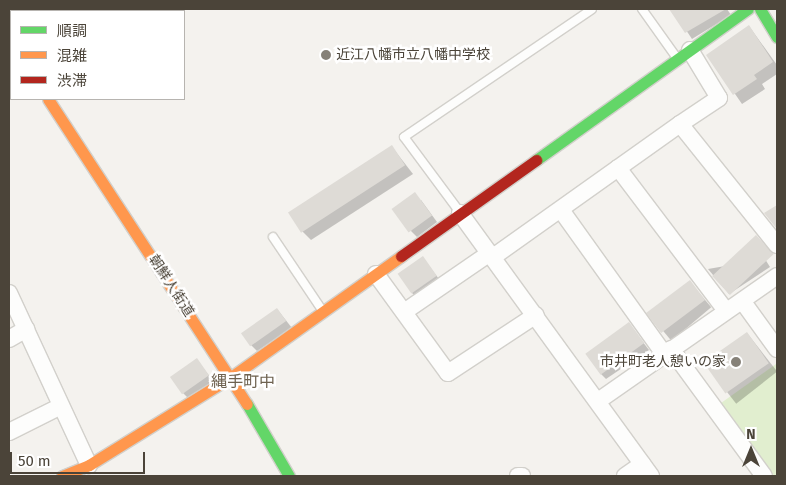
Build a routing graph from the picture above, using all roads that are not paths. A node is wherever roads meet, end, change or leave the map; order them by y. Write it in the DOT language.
graph roads {
  1 [pos="592,9"];
  2 [pos="642,9"];
  3 [pos="748,9"];
  4 [pos="760,9"];
  5 [pos="777,37"];
  6 [pos="683,54"];
  7 [pos="49,100"];
  8 [pos="680,124"];
  9 [pos="618,168"];
  10 [pos="561,210"];
  11 [pos="460,213"];
  12 [pos="273,237"];
  13 [pos="777,245"];
  14 [pos="491,255"];
  15 [pos="376,274"];
  16 [pos="777,276"];
  17 [pos="9,293"];
  18 [pos="743,302"];
  19 [pos="726,311"];
  20 [pos="323,312"];
  21 [pos="404,312"];
  22 [pos="536,315"];
  23 [pos="26,329"];
  24 [pos="9,339"];
  25 [pos="777,350"];
  26 [pos="668,352"];
  27 [pos="231,377"];
  28 [pos="598,401"];
  29 [pos="61,406"];
  30 [pos="9,432"];
  31 [pos="83,470"];
  32 [pos="646,470"];
  33 [pos="62,476"];
  34 [pos="289,476"];
  35 [pos="625,476"];
  36 [pos="764,476"];
  1 -- 11 [label="lane"];
  2 -- 6 [label="lane"];
  3 -- 6 [label="street"];
  4 -- 5 [label="street"];
  6 -- 8 [label="street"];
  6 -- 11 [label="street"];
  7 -- 27 [label="street, 朝鮮人街道"];
  8 -- 9 [label="street"];
  8 -- 13 [label="street"];
  9 -- 10 [label="street"];
  9 -- 19 [label="street"];
  10 -- 14 [label="street"];
  10 -- 26 [label="street"];
  11 -- 14 [label="street"];
  11 -- 15 [label="street"];
  12 -- 20 [label="lane"];
  14 -- 21 [label="street"];
  14 -- 22 [label="street"];
  15 -- 20 [label="street"];
  15 -- 21 [label="street"];
  16 -- 18 [label="street"];
  17 -- 23 [label="street"];
  18 -- 19 [label="street"];
  18 -- 25 [label="street"];
  19 -- 26 [label="street"];
  20 -- 27 [label="street"];
  21 -- 22 [label="street"];
  22 -- 28 [label="street"];
  23 -- 24 [label="street"];
  23 -- 29 [label="street"];
  26 -- 28 [label="street"];
  26 -- 36 [label="street"];
  27 -- 31 [label="street"];
  27 -- 34 [label="street, 朝鮮人街道"];
  28 -- 32 [label="street"];
  29 -- 30 [label="street"];
  29 -- 31 [label="street"];
  31 -- 33 [label="street"];
  32 -- 35 [label="street"];
}
